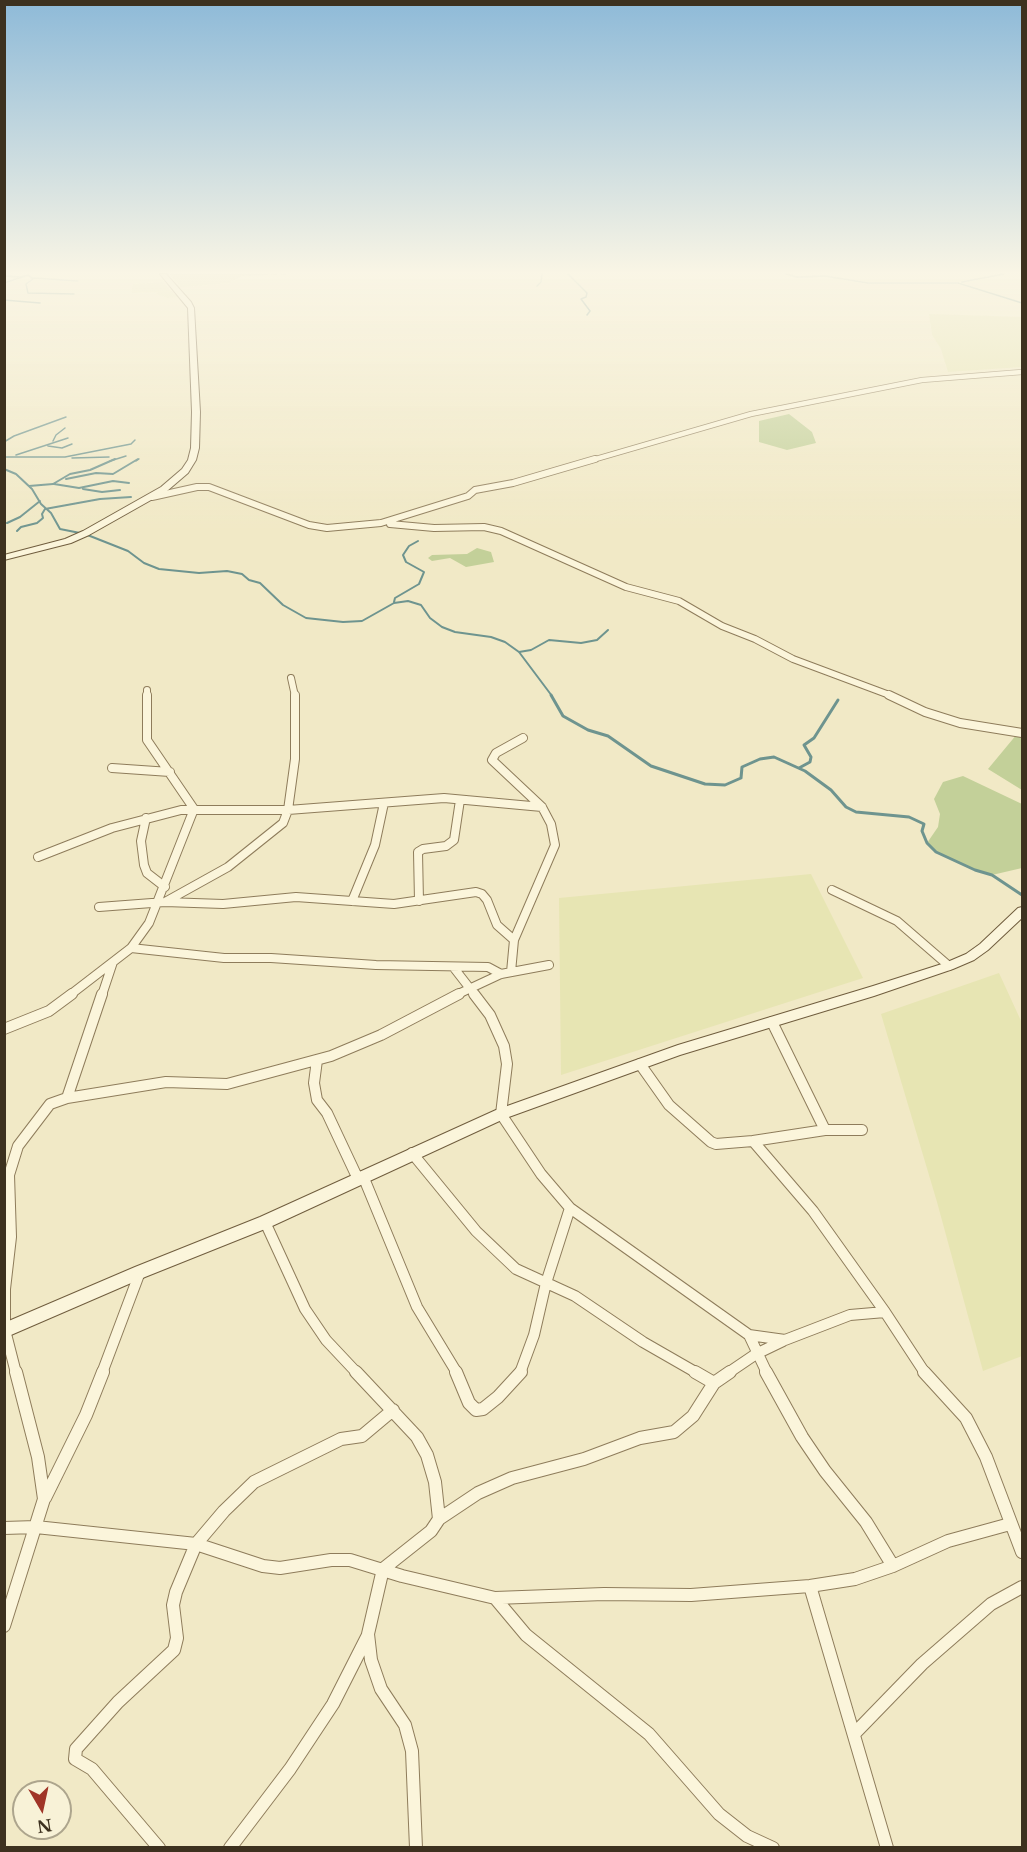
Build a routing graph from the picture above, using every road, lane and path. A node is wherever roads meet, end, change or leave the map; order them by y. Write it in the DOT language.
graph roads {
  1 [pos="193,360"];
  2 [pos="1023,372"];
  3 [pos="152,497"];
  4 [pos="381,523"];
  5 [pos="4,558"];
  6 [pos="291,678"];
  7 [pos="147,690"];
  8 [pos="1023,733"];
  9 [pos="523,738"];
  10 [pos="111,768"];
  11 [pos="170,772"];
  12 [pos="460,800"];
  13 [pos="384,803"];
  14 [pos="542,807"];
  15 [pos="195,809"];
  16 [pos="288,810"];
  17 [pos="146,818"];
  18 [pos="38,856"];
  19 [pos="165,887"];
  20 [pos="832,890"];
  21 [pos="352,901"];
  22 [pos="419,901"];
  23 [pos="162,902"];
  24 [pos="99,907"];
  25 [pos="1023,911"];
  26 [pos="514,940"];
  27 [pos="131,948"];
  28 [pos="114,961"];
  29 [pos="549,965"];
  30 [pos="949,966"];
  31 [pos="454,968"];
  32 [pos="506,973"];
  33 [pos="470,988"];
  34 [pos="772,1022"];
  35 [pos="4,1029"];
  36 [pos="317,1060"];
  37 [pos="640,1064"];
  38 [pos="67,1098"];
  39 [pos="501,1114"];
  40 [pos="825,1130"];
  41 [pos="862,1130"];
  42 [pos="753,1141"];
  43 [pos="412,1153"];
  44 [pos="360,1177"];
  45 [pos="570,1208"];
  46 [pos="265,1222"];
  47 [pos="140,1272"];
  48 [pos="546,1283"];
  49 [pos="885,1312"];
  50 [pos="5,1330"];
  51 [pos="749,1335"];
  52 [pos="785,1340"];
  53 [pos="756,1354"];
  54 [pos="714,1383"];
  55 [pos="393,1410"];
  56 [pos="44,1499"];
  57 [pos="439,1519"];
  58 [pos="1010,1524"];
  59 [pos="36,1527"];
  60 [pos="4,1528"];
  61 [pos="196,1544"];
  62 [pos="1023,1552"];
  63 [pos="893,1566"];
  64 [pos="383,1569"];
  65 [pos="810,1586"];
  66 [pos="1023,1587"];
  67 [pos="495,1598"];
  68 [pos="4,1626"];
  69 [pos="368,1634"];
  70 [pos="855,1733"];
  71 [pos="159,1848"];
  72 [pos="230,1848"];
  73 [pos="416,1848"];
  74 [pos="773,1848"];
  75 [pos="887,1848"];
  1 -- 3 [label="street"];
  2 -- 4 [label="street"];
  3 -- 4 [label="street"];
  3 -- 5 [label="street"];
  4 -- 8 [label="street"];
  6 -- 16 [label="street"];
  7 -- 11 [label="street"];
  9 -- 14 [label="street"];
  10 -- 11 [label="street"];
  11 -- 15 [label="street"];
  12 -- 13 [label="street"];
  12 -- 14 [label="street"];
  12 -- 22 [label="street"];
  13 -- 16 [label="street"];
  13 -- 21 [label="street"];
  14 -- 26 [label="street"];
  15 -- 16 [label="street"];
  15 -- 17 [label="street"];
  15 -- 19 [label="street"];
  16 -- 23 [label="street"];
  17 -- 18 [label="street"];
  17 -- 19 [label="street"];
  19 -- 23 [label="street"];
  20 -- 30 [label="street"];
  21 -- 22 [label="street"];
  21 -- 23 [label="street"];
  22 -- 26 [label="street"];
  23 -- 24 [label="street"];
  23 -- 27 [label="street"];
  25 -- 30 [label="street"];
  26 -- 32 [label="street"];
  27 -- 28 [label="street"];
  27 -- 31 [label="street"];
  28 -- 35 [label="street"];
  28 -- 38 [label="street"];
  29 -- 32 [label="street"];
  30 -- 34 [label="street"];
  31 -- 32 [label="street"];
  31 -- 33 [label="street"];
  32 -- 33 [label="street"];
  33 -- 36 [label="street"];
  33 -- 39 [label="street"];
  34 -- 37 [label="street"];
  34 -- 40 [label="street"];
  36 -- 38 [label="street"];
  36 -- 44 [label="street"];
  37 -- 39 [label="street"];
  37 -- 42 [label="street"];
  38 -- 50 [label="street"];
  39 -- 43 [label="street"];
  39 -- 45 [label="street"];
  40 -- 41 [label="street"];
  40 -- 42 [label="street"];
  42 -- 49 [label="street"];
  43 -- 44 [label="street"];
  43 -- 48 [label="street"];
  44 -- 46 [label="street"];
  44 -- 48 [label="street"];
  45 -- 48 [label="street"];
  45 -- 51 [label="street"];
  46 -- 47 [label="street"];
  46 -- 55 [label="street"];
  47 -- 50 [label="street"];
  47 -- 56 [label="street"];
  48 -- 54 [label="street"];
  49 -- 52 [label="street"];
  49 -- 58 [label="street"];
  50 -- 56 [label="street"];
  51 -- 52 [label="street"];
  51 -- 53 [label="street"];
  52 -- 53 [label="street"];
  53 -- 54 [label="street"];
  53 -- 63 [label="street"];
  54 -- 57 [label="street"];
  55 -- 57 [label="street"];
  55 -- 61 [label="street"];
  56 -- 59 [label="street"];
  57 -- 64 [label="street"];
  58 -- 62 [label="street"];
  58 -- 63 [label="street"];
  59 -- 60 [label="street"];
  59 -- 61 [label="street"];
  59 -- 68 [label="street"];
  61 -- 64 [label="street"];
  61 -- 71 [label="street"];
  63 -- 65 [label="street"];
  64 -- 67 [label="street"];
  64 -- 69 [label="street"];
  65 -- 67 [label="street"];
  65 -- 70 [label="street"];
  66 -- 70 [label="street"];
  67 -- 74 [label="street"];
  69 -- 72 [label="street"];
  69 -- 73 [label="street"];
  70 -- 75 [label="street"];
}
